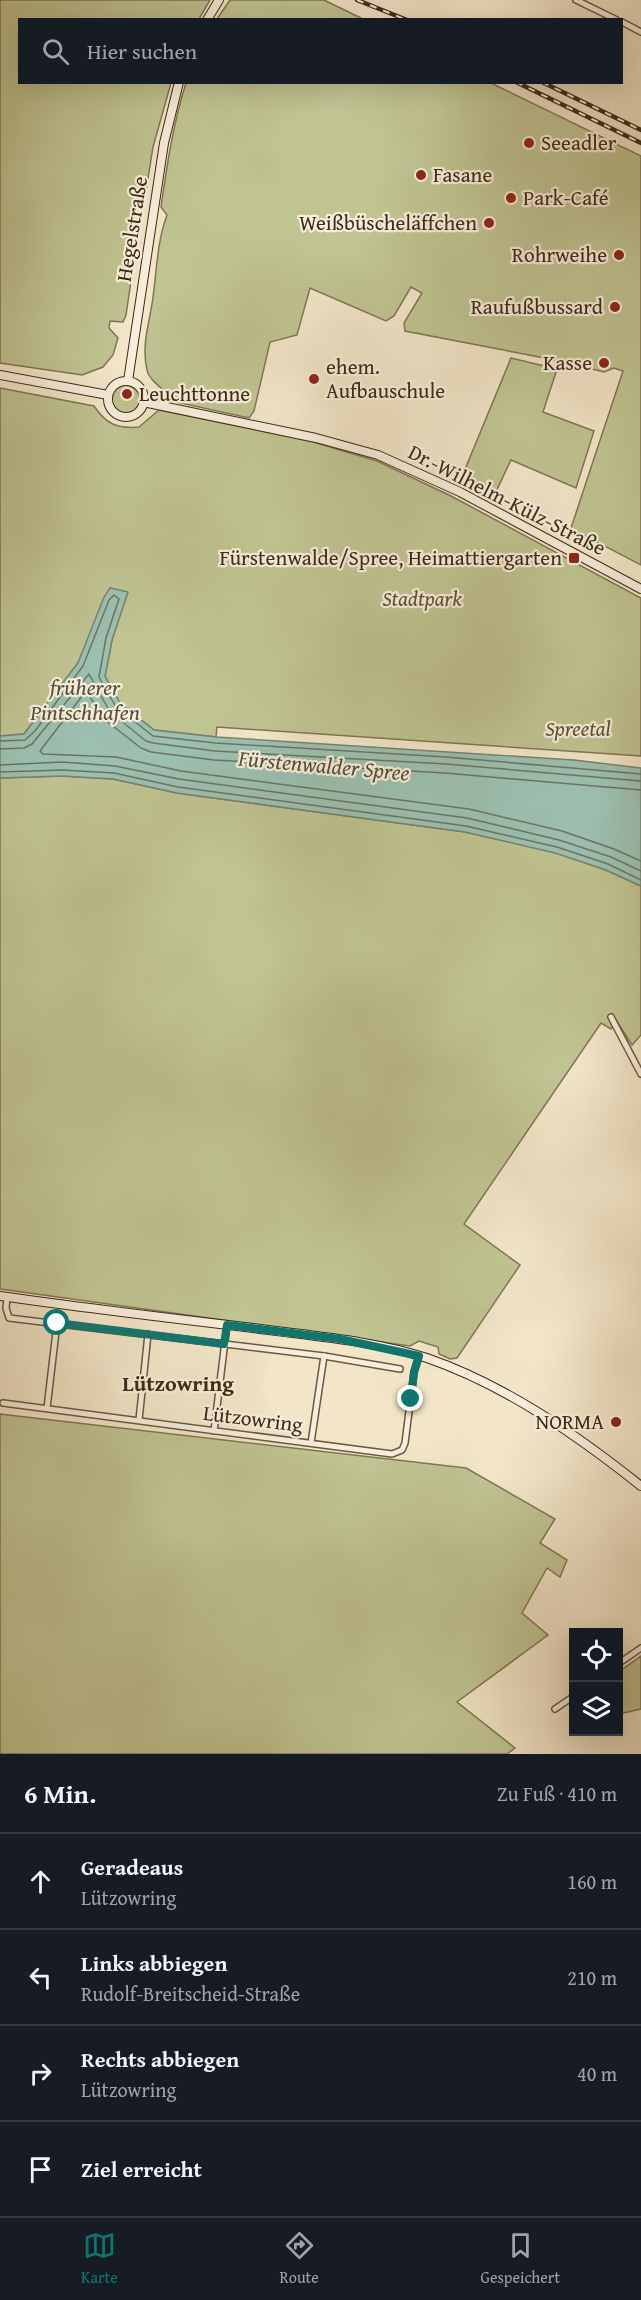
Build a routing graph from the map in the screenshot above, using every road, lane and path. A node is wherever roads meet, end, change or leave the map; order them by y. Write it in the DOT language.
graph roads {
  1 [pos="219,0"];
  2 [pos="576,0"];
  3 [pos="208,18"];
  4 [pos="616,18"];
  5 [pos="623,22"];
  6 [pos="641,32"];
  7 [pos="179,84"];
  8 [pos="0,375"];
  9 [pos="128,381"];
  10 [pos="108,395"];
  11 [pos="143,402"];
  12 [pos="641,589"];
  13 [pos="610,1017"];
  14 [pos="641,1074"];
  15 [pos="4,1297"];
  16 [pos="57,1323"];
  17 [pos="227,1325"];
  18 [pos="148,1334"];
  19 [pos="224,1344"];
  20 [pos="324,1356"];
  21 [pos="419,1356"];
  22 [pos="400,1369"];
  23 [pos="3,1403"];
  24 [pos="47,1408"];
  25 [pos="138,1420"];
  26 [pos="214,1431"];
  27 [pos="311,1443"];
  28 [pos="641,1486"];
  29 [pos="641,1648"];
  30 [pos="623,1661"];
  31 [pos="569,1699"];
  32 [pos="555,1709"];
  1 -- 3 [label="main road"];
  2 -- 4 [label="street"];
  5 -- 6 [label="street"];
  7 -- 9 [label="main road, Hegelstraße"];
  8 -- 10 [label="main road"];
  9 -- 10 [label="main road"];
  9 -- 11 [label="main road"];
  10 -- 11 [label="main road"];
  11 -- 12 [label="main road, Dr.-Wilhelm-Külz-Straße"];
  13 -- 14 [label="street"];
  15 -- 16 [label="street"];
  15 -- 17 [label="main road"];
  16 -- 18 [label="street"];
  16 -- 24 [label="street"];
  17 -- 19 [label="street"];
  17 -- 21 [label="main road"];
  18 -- 19 [label="street"];
  18 -- 25 [label="street"];
  19 -- 20 [label="street"];
  19 -- 26 [label="street"];
  20 -- 22 [label="street"];
  20 -- 27 [label="street"];
  21 -- 27 [label="street, Lützowring"];
  21 -- 28 [label="main road"];
  23 -- 24 [label="street, Lützowring"];
  24 -- 25 [label="street, Lützowring"];
  25 -- 26 [label="street, Lützowring"];
  26 -- 27 [label="street, Lützowring"];
  29 -- 30 [label="street"];
  31 -- 32 [label="street"];
}
